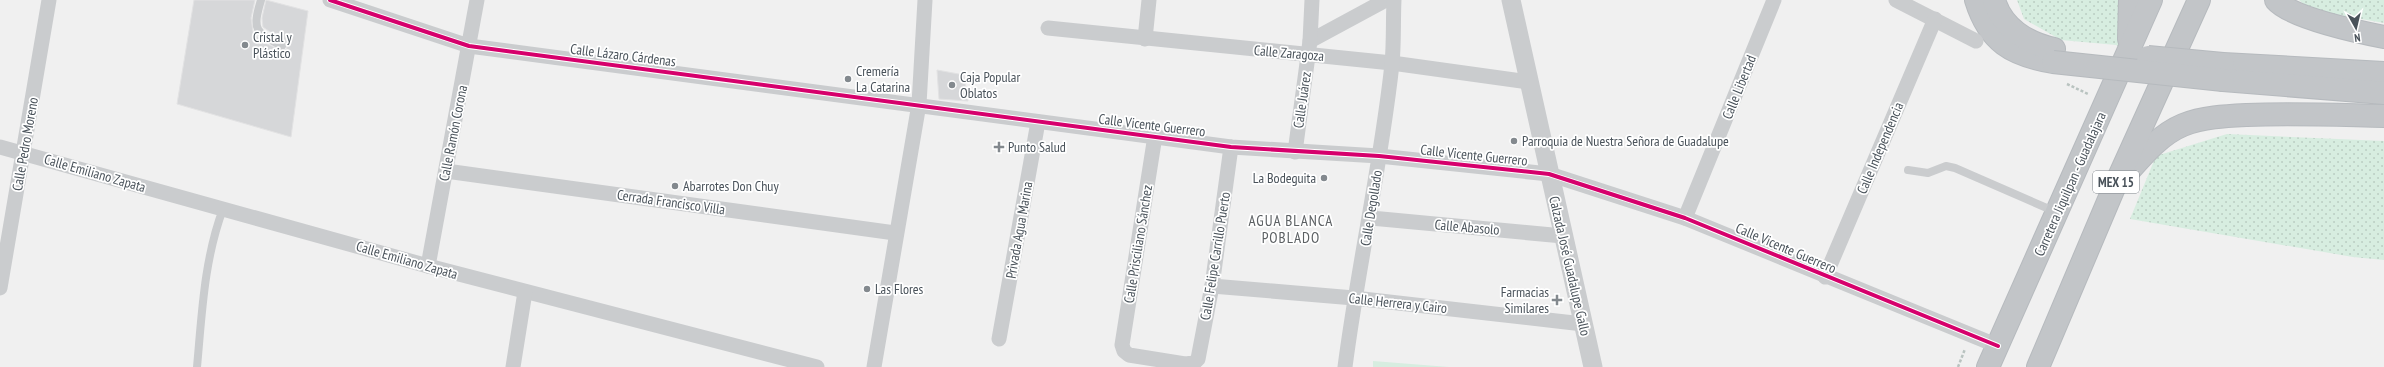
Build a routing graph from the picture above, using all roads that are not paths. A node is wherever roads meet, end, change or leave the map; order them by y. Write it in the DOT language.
graph roads {
  1 [pos="49,0"];
  2 [pos="261,0"];
  3 [pos="330,0"];
  4 [pos="477,0"];
  5 [pos="925,0"];
  6 [pos="1149,0"];
  7 [pos="1312,0"];
  8 [pos="1386,0"];
  9 [pos="1394,0"];
  10 [pos="1511,0"];
  11 [pos="1774,0"];
  12 [pos="1896,0"];
  13 [pos="1976,0"];
  14 [pos="1994,0"];
  15 [pos="2130,0"];
  16 [pos="2151,0"];
  17 [pos="2199,0"];
  18 [pos="2276,0"];
  19 [pos="1935,19"];
  20 [pos="1048,28"];
  21 [pos="2384,37"];
  22 [pos="1145,39"];
  23 [pos="1976,42"];
  24 [pos="282,46"];
  25 [pos="469,46"];
  26 [pos="1309,47"];
  27 [pos="2128,51"];
  28 [pos="2054,55"];
  29 [pos="1392,63"];
  30 [pos="2223,72"];
  31 [pos="2384,73"];
  32 [pos="1529,82"];
  33 [pos="2384,93"];
  34 [pos="919,104"];
  35 [pos="2384,116"];
  36 [pos="1038,122"];
  37 [pos="1155,136"];
  38 [pos="0,147"];
  39 [pos="1231,147"];
  40 [pos="24,152"];
  41 [pos="1295,152"];
  42 [pos="1379,156"];
  43 [pos="1908,170"];
  44 [pos="446,171"];
  45 [pos="1549,174"];
  46 [pos="2113,190"];
  47 [pos="223,209"];
  48 [pos="2057,213"];
  49 [pos="1370,218"];
  50 [pos="1685,218"];
  51 [pos="895,233"];
  52 [pos="1563,236"];
  53 [pos="428,266"];
  54 [pos="1825,277"];
  55 [pos="1212,286"];
  56 [pos="0,288"];
  57 [pos="525,292"];
  58 [pos="1354,298"];
  59 [pos="1583,324"];
  60 [pos="1000,339"];
  61 [pos="1998,346"];
  62 [pos="1194,363"];
  63 [pos="876,366"];
  64 [pos="197,367"];
  65 [pos="513,367"];
  66 [pos="817,367"];
  67 [pos="1345,367"];
  68 [pos="1593,367"];
  69 [pos="1988,367"];
  70 [pos="2038,367"];
  1 -- 40 [label="street, Calle Pedro Moreno"];
  2 -- 24 [label="lane"];
  3 -- 25 [label="street, Calle Lázaro Cárdenas"];
  4 -- 25 [label="street, Calle Ramón Corona"];
  5 -- 34 [label="street"];
  6 -- 22 [label="street"];
  7 -- 26 [label="street, Calle Juárez"];
  8 -- 26 [label="street"];
  9 -- 29 [label="street, Calle Degollado"];
  10 -- 32 [label="street, Calzada José Guadalupe Gallo"];
  11 -- 50 [label="street, Calle Libertad"];
  12 -- 19 [label="street"];
  13 -- 28 [label="highway"];
  14 -- 28 [label="highway"];
  15 -- 27 [label="highway"];
  16 -- 27 [label="highway, Carretera Jiquilpan - Guadalajara / MEX 15"];
  17 -- 46 [label="highway, MEX 15"];
  18 -- 21 [label="highway"];
  19 -- 23 [label="street"];
  19 -- 54 [label="street, Calle Independencia"];
  20 -- 22 [label="street, Calle Zaragoza"];
  22 -- 26 [label="street, Calle Zaragoza"];
  25 -- 34 [label="street, Calle Lázaro Cárdenas"];
  25 -- 44 [label="street, Calle Ramón Corona"];
  26 -- 29 [label="street, Calle Zaragoza"];
  26 -- 41 [label="street, Calle Juárez"];
  27 -- 48 [label="highway, Carretera Jiquilpan - Guadalajara / MEX 15"];
  28 -- 30 [label="highway, bridge"];
  29 -- 32 [label="street, Calle Zaragoza"];
  29 -- 42 [label="street, Calle Degollado"];
  30 -- 31 [label="highway"];
  30 -- 33 [label="highway"];
  32 -- 45 [label="street, Calzada José Guadalupe Gallo"];
  34 -- 36 [label="street, Calle Vicente Guerrero"];
  34 -- 51 [label="street"];
  35 -- 46 [label="highway"];
  36 -- 37 [label="street, Calle Vicente Guerrero"];
  36 -- 60 [label="street, Privada Agua Marina"];
  37 -- 39 [label="street, Calle Vicente Guerrero"];
  37 -- 62 [label="street, Calle Prisciliano Sánchez"];
  38 -- 40 [label="street, Calle Emiliano Zapata"];
  39 -- 41 [label="street, Calle Vicente Guerrero"];
  39 -- 55 [label="street, Calle Felipe Carrillo Puerto"];
  40 -- 47 [label="street, Calle Emiliano Zapata"];
  40 -- 56 [label="street, Calle Pedro Moreno"];
  41 -- 42 [label="street, Calle Vicente Guerrero"];
  42 -- 45 [label="street, Calle Vicente Guerrero"];
  42 -- 49 [label="street, Calle Degollado"];
  43 -- 48 [label="lane"];
  44 -- 51 [label="street, Cerrada Francisco Villa"];
  44 -- 53 [label="street, Calle Ramón Corona"];
  45 -- 50 [label="street, Calle Vicente Guerrero"];
  45 -- 52 [label="street, Calzada José Guadalupe Gallo"];
  46 -- 70 [label="highway, MEX 15"];
  47 -- 53 [label="street, Calle Emiliano Zapata"];
  47 -- 64 [label="lane"];
  48 -- 61 [label="highway, Carretera Jiquilpan - Guadalajara / MEX 15"];
  49 -- 52 [label="street, Calle Abasolo"];
  49 -- 58 [label="street, Calle Degollado"];
  50 -- 54 [label="street, Calle Vicente Guerrero"];
  51 -- 63 [label="street"];
  52 -- 59 [label="street, Calzada José Guadalupe Gallo"];
  53 -- 57 [label="street, Calle Emiliano Zapata"];
  54 -- 61 [label="street, Calle Vicente Guerrero"];
  55 -- 58 [label="street, Calle Herrera y Cairo"];
  55 -- 62 [label="street, Calle Felipe Carrillo Puerto"];
  57 -- 65 [label="street"];
  57 -- 66 [label="street, Calle Emiliano Zapata"];
  58 -- 59 [label="street, Calle Herrera y Cairo"];
  58 -- 67 [label="street, Calle Degollado"];
  59 -- 68 [label="street, Calzada José Guadalupe Gallo"];
  61 -- 69 [label="highway, Carretera Jiquilpan - Guadalajara / MEX 15"];
}
